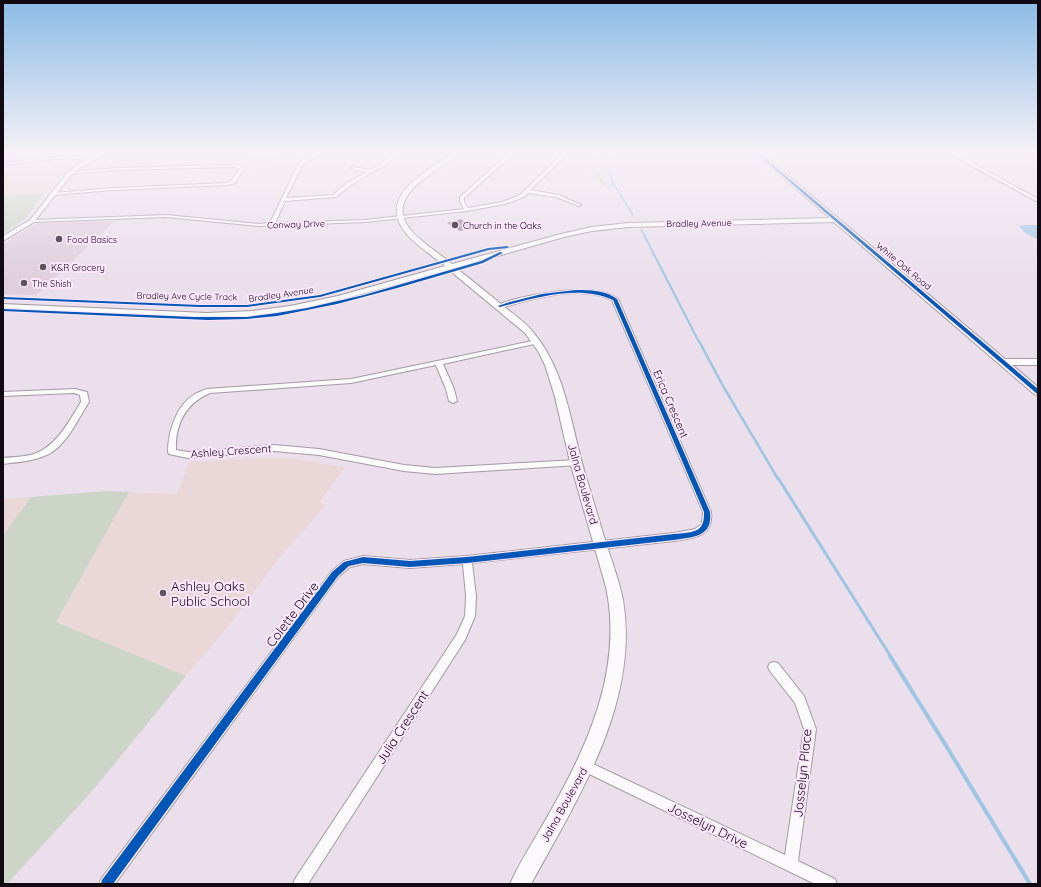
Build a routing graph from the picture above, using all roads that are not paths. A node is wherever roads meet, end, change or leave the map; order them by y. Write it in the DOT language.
graph roads {
  1 [pos="52,195"];
  2 [pos="285,195"];
  3 [pos="335,195"];
  4 [pos="404,195"];
  5 [pos="465,195"];
  6 [pos="523,195"];
  7 [pos="553,195"];
  8 [pos="807,195"];
  9 [pos="1028,195"];
  10 [pos="283,200"];
  11 [pos="1038,201"];
  12 [pos="578,205"];
  13 [pos="467,210"];
  14 [pos="399,216"];
  15 [pos="836,220"];
  16 [pos="32,221"];
  17 [pos="272,224"];
  18 [pos="3,239"];
  19 [pos="450,265"];
  20 [pos="3,300"];
  21 [pos="3,306"];
  22 [pos="500,306"];
  23 [pos="537,342"];
  24 [pos="1003,362"];
  25 [pos="1038,362"];
  26 [pos="439,363"];
  27 [pos="1038,392"];
  28 [pos="3,394"];
  29 [pos="452,401"];
  30 [pos="3,461"];
  31 [pos="576,462"];
  32 [pos="600,544"];
  33 [pos="467,560"];
  34 [pos="774,667"];
  35 [pos="585,766"];
  36 [pos="791,865"];
  37 [pos="106,884"];
  38 [pos="300,884"];
  39 [pos="520,884"];
  40 [pos="830,884"];
  1 -- 16 [label="street"];
  2 -- 10 [label="street"];
  3 -- 10 [label="street"];
  4 -- 14 [label="street"];
  5 -- 13 [label="street"];
  6 -- 13 [label="street, Conway Drive"];
  7 -- 12 [label="street"];
  8 -- 15 [label="street, White Oak Road"];
  9 -- 11 [label="street"];
  10 -- 17 [label="street"];
  13 -- 14 [label="street, Conway Drive"];
  14 -- 17 [label="street, Conway Drive"];
  14 -- 19 [label="street, Jalna Boulevard"];
  15 -- 19 [label="street, Bradley Avenue"];
  15 -- 24 [label="street, White Oak Road"];
  16 -- 17 [label="street, Conway Drive"];
  16 -- 18 [label="street"];
  19 -- 20 [label="street, Bradley Avenue"];
  19 -- 21 [label="street, Bradley Avenue"];
  19 -- 22 [label="street, Jalna Boulevard"];
  22 -- 23 [label="street, Jalna Boulevard"];
  22 -- 32 [label="street, Erica Crescent"];
  23 -- 26 [label="street, Ashley Crescent"];
  23 -- 31 [label="street, Jalna Boulevard"];
  24 -- 25 [label="street"];
  24 -- 27 [label="street, White Oak Road"];
  26 -- 29 [label="street"];
  26 -- 31 [label="street, Ashley Crescent"];
  28 -- 30 [label="street"];
  31 -- 32 [label="street, Jalna Boulevard"];
  32 -- 33 [label="street, Colette Drive"];
  32 -- 35 [label="street, Jalna Boulevard"];
  33 -- 37 [label="street, Colette Drive"];
  33 -- 38 [label="street, Julia Crescent"];
  34 -- 36 [label="street, Josselyn Place"];
  35 -- 36 [label="street, Josselyn Drive"];
  35 -- 39 [label="street, Jalna Boulevard"];
  36 -- 40 [label="street, Josselyn Drive"];
}
